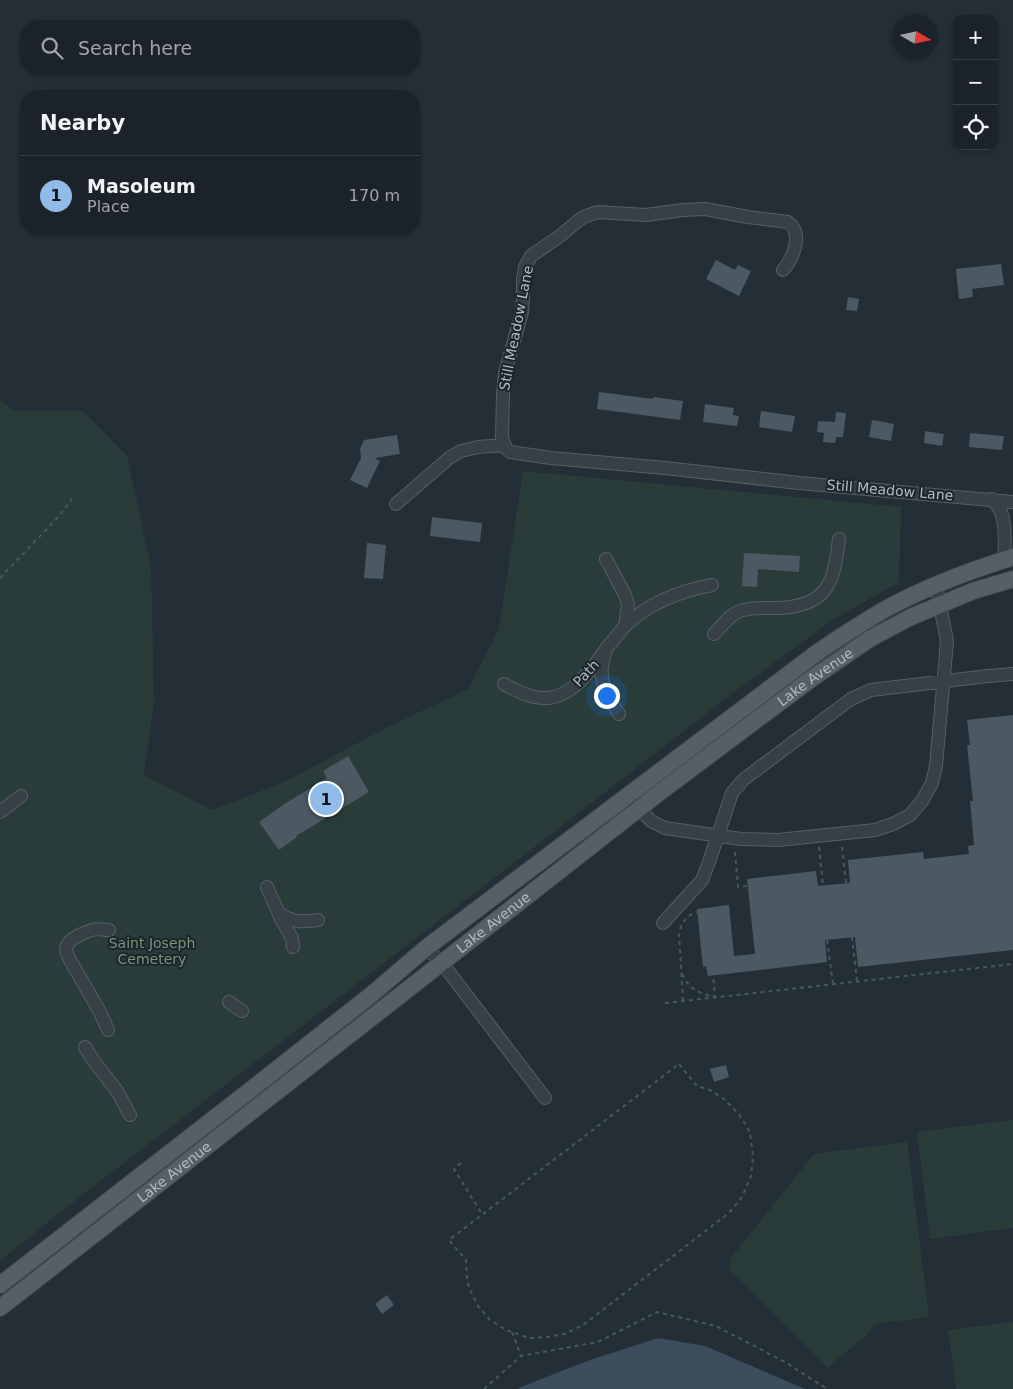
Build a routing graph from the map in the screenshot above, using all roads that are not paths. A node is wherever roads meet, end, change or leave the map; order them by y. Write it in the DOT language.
graph roads {
  1 [pos="783,270"];
  2 [pos="504,445"];
  3 [pos="992,499"];
  4 [pos="1013,502"];
  5 [pos="396,504"];
  6 [pos="839,539"];
  7 [pos="606,559"];
  8 [pos="1008,559"];
  9 [pos="1013,579"];
  10 [pos="712,585"];
  11 [pos="936,585"];
  12 [pos="940,604"];
  13 [pos="625,626"];
  14 [pos="714,634"];
  15 [pos="608,647"];
  16 [pos="587,673"];
  17 [pos="1013,674"];
  18 [pos="602,675"];
  19 [pos="944,681"];
  20 [pos="504,684"];
  21 [pos="619,714"];
  22 [pos="21,796"];
  23 [pos="627,796"];
  24 [pos="639,808"];
  25 [pos="0,812"];
  26 [pos="718,835"];
  27 [pos="267,887"];
  28 [pos="278,912"];
  29 [pos="318,920"];
  30 [pos="663,922"];
  31 [pos="109,930"];
  32 [pos="293,947"];
  33 [pos="426,948"];
  34 [pos="442,963"];
  35 [pos="229,1002"];
  36 [pos="242,1010"];
  37 [pos="108,1030"];
  38 [pos="85,1047"];
  39 [pos="545,1098"];
  40 [pos="130,1115"];
  41 [pos="0,1285"];
  42 [pos="0,1308"];
  1 -- 2 [label="street, Still Meadow Lane"];
  2 -- 3 [label="street, Still Meadow Lane"];
  2 -- 5 [label="street"];
  3 -- 4 [label="street"];
  3 -- 8 [label="street, Lake Avenue"];
  6 -- 14 [label="street"];
  7 -- 13 [label="street"];
  8 -- 11 [label="main road, Lake Avenue"];
  9 -- 12 [label="main road, Lake Avenue"];
  10 -- 13 [label="street, Path"];
  11 -- 12 [label="street"];
  11 -- 23 [label="main road, Lake Avenue"];
  12 -- 19 [label="street"];
  12 -- 24 [label="main road, Lake Avenue"];
  13 -- 15 [label="street, Path"];
  15 -- 16 [label="street, Path"];
  15 -- 18 [label="street, Path"];
  16 -- 18 [label="street"];
  16 -- 20 [label="street, Path"];
  17 -- 19 [label="street"];
  18 -- 21 [label="street, Path"];
  19 -- 26 [label="street"];
  19 -- 26 [label="street"];
  22 -- 25 [label="street"];
  23 -- 24 [label="street"];
  23 -- 33 [label="main road, Lake Avenue"];
  24 -- 26 [label="street"];
  24 -- 34 [label="main road, Lake Avenue"];
  26 -- 30 [label="street"];
  27 -- 28 [label="street"];
  28 -- 29 [label="street"];
  28 -- 32 [label="street"];
  31 -- 37 [label="street"];
  33 -- 34 [label="street"];
  33 -- 41 [label="main road, Lake Avenue"];
  34 -- 39 [label="street"];
  34 -- 42 [label="main road, Lake Avenue"];
  35 -- 36 [label="street"];
  38 -- 40 [label="street"];
}
